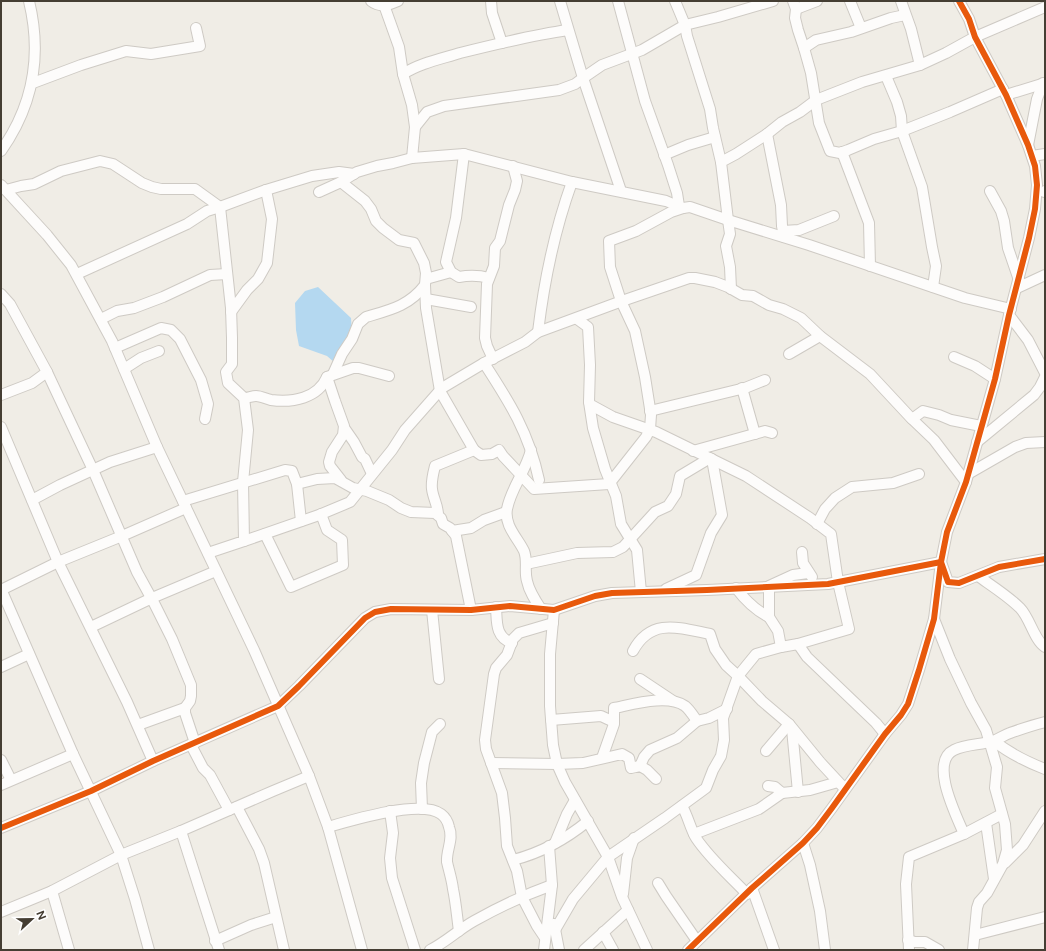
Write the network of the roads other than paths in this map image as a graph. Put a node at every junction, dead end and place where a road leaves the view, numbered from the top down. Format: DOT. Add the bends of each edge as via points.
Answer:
graph roads {
  1 [pos="29,1"];
  2 [pos="371,1"];
  3 [pos="398,1"];
  4 [pos="491,1"];
  5 [pos="560,1"];
  6 [pos="618,1"];
  7 [pos="675,1"];
  8 [pos="773,1"];
  9 [pos="817,1"];
  10 [pos="850,1"];
  11 [pos="901,1"];
  12 [pos="959,1"];
  13 [pos="968,1"];
  14 [pos="384,5"];
  15 [pos="794,5"];
  16 [pos="1045,7"];
  17 [pos="905,15"];
  18 [pos="969,19"];
  19 [pos="685,25"];
  20 [pos="196,28"];
  21 [pos="861,28"];
  22 [pos="568,30"];
  23 [pos="975,37"];
  24 [pos="502,43"];
  25 [pos="804,48"];
  26 [pos="633,53"];
  27 [pos="920,65"];
  28 [pos="403,74"];
  29 [pos="886,76"];
  30 [pos="583,78"];
  31 [pos="32,83"];
  32 [pos="1044,83"];
  33 [pos="1004,92"];
  34 [pos="816,100"];
  35 [pos="412,105"];
  36 [pos="427,112"];
  37 [pos="415,128"];
  38 [pos="902,130"];
  39 [pos="767,134"];
  40 [pos="715,136"];
  41 [pos="1028,145"];
  42 [pos="1,151"];
  43 [pos="842,152"];
  44 [pos="464,154"];
  45 [pos="664,154"];
  46 [pos="1045,154"];
  47 [pos="1032,156"];
  48 [pos="412,158"];
  49 [pos="721,162"];
  50 [pos="513,166"];
  51 [pos="354,174"];
  52 [pos="341,182"];
  53 [pos="572,182"];
  54 [pos="3,187"];
  55 [pos="266,190"];
  56 [pos="1043,190"];
  57 [pos="621,191"];
  58 [pos="990,191"];
  59 [pos="319,192"];
  60 [pos="654,198"];
  61 [pos="220,207"];
  62 [pos="681,207"];
  63 [pos="834,216"];
  64 [pos="657,220"];
  65 [pos="728,220"];
  66 [pos="784,234"];
  67 [pos="870,266"];
  68 [pos="451,272"];
  69 [pos="77,274"];
  70 [pos="227,274"];
  71 [pos="1045,275"];
  72 [pos="489,278"];
  73 [pos="425,282"];
  74 [pos="1018,284"];
  75 [pos="933,287"];
  76 [pos="731,289"];
  77 [pos="1,294"];
  78 [pos="426,299"];
  79 [pos="621,301"];
  80 [pos="471,307"];
  81 [pos="231,312"];
  82 [pos="1010,312"];
  83 [pos="577,318"];
  84 [pos="101,319"];
  85 [pos="538,332"];
  86 [pos="820,336"];
  87 [pos="115,348"];
  88 [pos="159,351"];
  89 [pos="789,354"];
  90 [pos="954,357"];
  91 [pos="488,361"];
  92 [pos="124,369"];
  93 [pos="47,372"];
  94 [pos="1044,372"];
  95 [pos="330,376"];
  96 [pos="389,376"];
  97 [pos="995,379"];
  98 [pos="765,380"];
  99 [pos="742,388"];
  100 [pos="440,390"];
  101 [pos="1,395"];
  102 [pos="244,398"];
  103 [pos="588,402"];
  104 [pos="650,411"];
  105 [pos="912,419"];
  106 [pos="205,420"];
  107 [pos="981,426"];
  108 [pos="1,427"];
  109 [pos="650,429"];
  110 [pos="345,430"];
  111 [pos="772,433"];
  112 [pos="755,434"];
  113 [pos="977,442"];
  114 [pos="1045,442"];
  115 [pos="157,447"];
  116 [pos="474,450"];
  117 [pos="531,450"];
  118 [pos="693,451"];
  119 [pos="711,459"];
  120 [pos="93,470"];
  121 [pos="372,474"];
  122 [pos="920,474"];
  123 [pos="522,475"];
  124 [pos="967,478"];
  125 [pos="341,480"];
  126 [pos="539,480"];
  127 [pos="243,482"];
  128 [pos="611,482"];
  129 [pos="297,484"];
  130 [pos="360,489"];
  131 [pos="32,500"];
  132 [pos="184,505"];
  133 [pos="506,512"];
  134 [pos="321,514"];
  135 [pos="438,515"];
  136 [pos="301,521"];
  137 [pos="817,524"];
  138 [pos="452,531"];
  139 [pos="265,534"];
  140 [pos="122,536"];
  141 [pos="630,539"];
  142 [pos="244,541"];
  143 [pos="802,552"];
  144 [pos="208,554"];
  145 [pos="1045,559"];
  146 [pos="58,562"];
  147 [pos="941,562"];
  148 [pos="526,564"];
  149 [pos="216,571"];
  150 [pos="808,573"];
  151 [pos="978,576"];
  152 [pos="838,582"];
  153 [pos="819,584"];
  154 [pos="769,586"];
  155 [pos="736,588"];
  156 [pos="1,589"];
  157 [pos="663,591"];
  158 [pos="641,592"];
  159 [pos="152,598"];
  160 [pos="496,607"];
  161 [pos="541,608"];
  162 [pos="432,610"];
  163 [pos="471,610"];
  164 [pos="554,610"];
  165 [pos="769,617"];
  166 [pos="934,620"];
  167 [pos="553,623"];
  168 [pos="91,627"];
  169 [pos="512,643"];
  170 [pos="798,644"];
  171 [pos="781,647"];
  172 [pos="1045,647"];
  173 [pos="633,651"];
  174 [pos="29,654"];
  175 [pos="1,667"];
  176 [pos="738,676"];
  177 [pos="439,679"];
  178 [pos="640,679"];
  179 [pos="674,701"];
  180 [pos="278,706"];
  181 [pos="184,708"];
  182 [pos="727,709"];
  183 [pos="551,720"];
  184 [pos="697,721"];
  185 [pos="614,722"];
  186 [pos="1045,722"];
  187 [pos="138,724"];
  188 [pos="440,724"];
  189 [pos="790,726"];
  190 [pos="884,734"];
  191 [pos="992,741"];
  192 [pos="193,744"];
  193 [pos="766,751"];
  194 [pos="73,754"];
  195 [pos="602,758"];
  196 [pos="1,760"];
  197 [pos="153,761"];
  198 [pos="491,763"];
  199 [pos="556,764"];
  200 [pos="640,766"];
  201 [pos="1045,769"];
  202 [pos="309,776"];
  203 [pos="656,778"];
  204 [pos="11,780"];
  205 [pos="1,785"];
  206 [pos="841,785"];
  207 [pos="768,786"];
  208 [pos="91,791"];
  209 [pos="798,792"];
  210 [pos="782,793"];
  211 [pos="575,800"];
  212 [pos="682,806"];
  213 [pos="233,808"];
  214 [pos="422,809"];
  215 [pos="390,811"];
  216 [pos="1045,811"];
  217 [pos="1002,814"];
  218 [pos="588,821"];
  219 [pos="986,823"];
  220 [pos="328,827"];
  221 [pos="1,828"];
  222 [pos="181,831"];
  223 [pos="694,834"];
  224 [pos="964,834"];
  225 [pos="634,838"];
  226 [pos="803,843"];
  227 [pos="552,845"];
  228 [pos="121,855"];
  229 [pos="608,857"];
  230 [pos="513,860"];
  231 [pos="1003,864"];
  232 [pos="994,879"];
  233 [pos="658,883"];
  234 [pos="552,885"];
  235 [pos="52,891"];
  236 [pos="750,891"];
  237 [pos="522,897"];
  238 [pos="622,897"];
  239 [pos="549,905"];
  240 [pos="628,910"];
  241 [pos="1,912"];
  242 [pos="276,917"];
  243 [pos="1045,918"];
  244 [pos="555,930"];
  245 [pos="459,931"];
  246 [pos="603,932"];
  247 [pos="975,935"];
  248 [pos="545,938"];
  249 [pos="697,941"];
  250 [pos="217,945"];
  251 [pos="909,945"];
  252 [pos="69,950"];
  253 [pos="149,950"];
  254 [pos="284,950"];
  255 [pos="362,950"];
  256 [pos="415,950"];
  257 [pos="430,950"];
  258 [pos="544,950"];
  259 [pos="559,950"];
  260 [pos="584,950"];
  261 [pos="613,950"];
  262 [pos="647,950"];
  263 [pos="688,950"];
  264 [pos="774,950"];
  265 [pos="825,950"];
  266 [pos="939,950"];
  267 [pos="973,950"];
  1 -- 31 [label="street" via="34,21 35,57"];
  2 -- 14 [label="street"];
  3 -- 14 [label="street"];
  4 -- 24 [label="street" via="492,13"];
  5 -- 22 [label="street"];
  6 -- 26 [label="street"];
  7 -- 19 [label="street"];
  8 -- 19 [label="street"];
  9 -- 15 [label="street"];
  10 -- 21 [label="street"];
  11 -- 17 [label="street"];
  12 -- 18 [label="street"];
  13 -- 18 [label="street"];
  14 -- 28 [label="street" via="399,47"];
  15 -- 25 [label="street"];
  16 -- 23 [label="street"];
  17 -- 21 [label="street"];
  17 -- 27 [label="street"];
  18 -- 23 [label="street"];
  19 -- 26 [label="street"];
  19 -- 40 [label="street" via="710,109"];
  20 -- 31 [label="street" via="200,46 151,54 126,51"];
  21 -- 25 [label="street" via="816,40"];
  22 -- 24 [label="street"];
  22 -- 30 [label="street"];
  23 -- 27 [label="street"];
  23 -- 33 [label="street"];
  24 -- 28 [label="street" via="443,58"];
  25 -- 34 [label="street"];
  26 -- 30 [label="street" via="602,65"];
  26 -- 45 [label="street" via="645,101"];
  27 -- 29 [label="street"];
  28 -- 35 [label="street"];
  29 -- 34 [label="street" via="862,82"];
  29 -- 38 [label="street" via="901,116"];
  30 -- 36 [label="street" via="559,90 444,106"];
  30 -- 57 [label="street"];
  31 -- 42 [label="street" via="22,116"];
  32 -- 33 [label="street"];
  32 -- 41 [label="street" via="1037,99"];
  33 -- 38 [label="street"];
  33 -- 41 [label="street"];
  34 -- 39 [label="street"];
  34 -- 43 [label="street" via="819,123 830,151"];
  35 -- 36 [label="street"];
  35 -- 37 [label="street"];
  36 -- 37 [label="street"];
  37 -- 48 [label="street"];
  38 -- 43 [label="street"];
  38 -- 75 [label="street" via="922,187 936,266"];
  39 -- 49 [label="street"];
  39 -- 66 [label="street"];
  40 -- 45 [label="street"];
  40 -- 49 [label="street"];
  41 -- 47 [label="street"];
  43 -- 67 [label="street" via="869,223"];
  44 -- 48 [label="street"];
  44 -- 50 [label="street"];
  44 -- 68 [label="street" via="456,218 446,262"];
  45 -- 62 [label="street"];
  46 -- 47 [label="street"];
  47 -- 56 [label="street"];
  48 -- 51 [label="street"];
  49 -- 65 [label="street"];
  50 -- 53 [label="street"];
  50 -- 72 [label="street" via="517,181 500,241 495,248 494,266"];
  51 -- 52 [label="street"];
  51 -- 55 [label="street" via="339,172 312,176"];
  52 -- 59 [label="street"];
  52 -- 73 [label="street" via="364,201 383,228 398,240 414,243 424,263"];
  53 -- 57 [label="street"];
  53 -- 85 [label="street" via="561,215"];
  54 -- 61 [label="street" via="34,184 61,171 100,161 113,164 152,187 195,189"];
  54 -- 69 [label="street" via="48,235"];
  55 -- 61 [label="street"];
  55 -- 81 [label="street" via="272,219 267,264"];
  56 -- 74 [label="street" via="1035,209"];
  57 -- 60 [label="street"];
  58 -- 74 [label="street" via="1001,211"];
  60 -- 62 [label="street"];
  60 -- 64 [label="street" via="660,212"];
  61 -- 69 [label="street"];
  61 -- 70 [label="street"];
  62 -- 64 [label="street"];
  62 -- 65 [label="street" via="690,207"];
  63 -- 66 [label="street"];
  64 -- 79 [label="street" via="609,241 610,267"];
  65 -- 66 [label="street"];
  65 -- 76 [label="street" via="730,234 726,246"];
  66 -- 67 [label="street"];
  67 -- 75 [label="street"];
  68 -- 72 [label="street" via="459,277 470,275"];
  68 -- 73 [label="street"];
  69 -- 84 [label="street"];
  70 -- 81 [label="street"];
  70 -- 84 [label="street" via="210,276 163,298 117,311"];
  71 -- 74 [label="street"];
  72 -- 91 [label="street" via="485,338"];
  73 -- 78 [label="street"];
  73 -- 95 [label="street" via="420,292 399,307 362,319"];
  74 -- 82 [label="street"];
  75 -- 82 [label="street"];
  76 -- 79 [label="street" via="715,282 689,278"];
  76 -- 86 [label="street" via="796,315"];
  77 -- 93 [label="street" via="10,304"];
  78 -- 80 [label="street"];
  78 -- 100 [label="street"];
  79 -- 83 [label="street"];
  79 -- 104 [label="street" via="635,331 646,377"];
  81 -- 102 [label="street" via="232,364 226,372 228,383"];
  82 -- 94 [label="street"];
  82 -- 97 [label="street"];
  83 -- 85 [label="street"];
  83 -- 103 [label="street" via="588,327"];
  84 -- 87 [label="street"];
  85 -- 91 [label="street" via="525,342"];
  86 -- 89 [label="street"];
  86 -- 105 [label="street" via="870,374"];
  87 -- 92 [label="street"];
  87 -- 106 [label="street" via="161,328 171,330 180,339 200,380 208,404"];
  88 -- 92 [label="street" via="141,358"];
  90 -- 97 [label="street"];
  91 -- 100 [label="street"];
  91 -- 117 [label="street"];
  92 -- 115 [label="street"];
  93 -- 101 [label="street" via="32,383"];
  93 -- 120 [label="street"];
  94 -- 113 [label="street" via="1040,387 1034,395"];
  95 -- 96 [label="street" via="359,368"];
  95 -- 102 [label="street" via="310,396 302,399 281,401 257,396"];
  95 -- 110 [label="street"];
  97 -- 107 [label="street"];
  98 -- 99 [label="street"];
  99 -- 104 [label="street"];
  99 -- 112 [label="street"];
  100 -- 116 [label="street"];
  100 -- 121 [label="street" via="405,430"];
  102 -- 127 [label="street" via="248,430"];
  103 -- 109 [label="street" via="613,417"];
  103 -- 128 [label="street" via="593,428"];
  104 -- 109 [label="street"];
  105 -- 107 [label="street" via="923,411"];
  105 -- 124 [label="street"];
  107 -- 113 [label="street"];
  108 -- 131 [label="street"];
  109 -- 118 [label="street"];
  109 -- 128 [label="street" via="638,449"];
  110 -- 121 [label="street"];
  110 -- 125 [label="street" via="329,462"];
  111 -- 112 [label="street" via="765,431"];
  112 -- 118 [label="street"];
  113 -- 124 [label="street"];
  114 -- 124 [label="street" via="1026,443 1015,447"];
  115 -- 120 [label="street"];
  115 -- 132 [label="street"];
  116 -- 123 [label="street" via="481,455 499,450"];
  116 -- 135 [label="street" via="435,466 432,488"];
  117 -- 123 [label="street"];
  117 -- 126 [label="street"];
  118 -- 119 [label="street"];
  119 -- 137 [label="street" via="746,476"];
  119 -- 141 [label="street" via="680,476 676,494 668,506 655,512"];
  119 -- 157 [label="street" via="722,515 711,533 696,575"];
  120 -- 131 [label="street" via="60,484"];
  120 -- 140 [label="street"];
  121 -- 130 [label="street"];
  122 -- 137 [label="street" via="893,483 852,487 835,498"];
  123 -- 128 [label="street" via="531,488 537,489"];
  123 -- 133 [label="street"];
  124 -- 147 [label="street" via="948,532"];
  125 -- 129 [label="street" via="328,478"];
  125 -- 130 [label="street" via="353,488"];
  127 -- 129 [label="street" via="285,470 292,471"];
  127 -- 132 [label="street"];
  127 -- 142 [label="street"];
  128 -- 141 [label="street" via="621,524"];
  129 -- 136 [label="street"];
  130 -- 134 [label="street" via="350,502"];
  130 -- 135 [label="street" via="390,500 411,512"];
  131 -- 146 [label="street"];
  132 -- 140 [label="street"];
  132 -- 144 [label="street"];
  133 -- 138 [label="street" via="471,528"];
  133 -- 148 [label="street" via="513,534 524,553"];
  134 -- 136 [label="street"];
  134 -- 139 [label="street" via="327,530 342,540 343,565 291,587"];
  135 -- 138 [label="street" via="443,524"];
  136 -- 139 [label="street"];
  137 -- 152 [label="street" via="831,534"];
  138 -- 163 [label="street" via="456,536"];
  139 -- 142 [label="street"];
  140 -- 146 [label="street"];
  140 -- 159 [label="street" via="137,572"];
  141 -- 148 [label="street" via="623,547 613,552 577,553"];
  141 -- 158 [label="street" via="637,550"];
  142 -- 144 [label="street"];
  143 -- 150 [label="street" via="803,563"];
  144 -- 149 [label="street"];
  145 -- 151 [label="street" via="999,567"];
  146 -- 156 [label="street"];
  146 -- 168 [label="street"];
  147 -- 151 [label="street" via="948,582 959,583"];
  147 -- 152 [label="street"];
  147 -- 166 [label="street"];
  148 -- 161 [label="street" via="527,581 532,595"];
  149 -- 159 [label="street"];
  149 -- 180 [label="street"];
  150 -- 153 [label="street"];
  150 -- 154 [label="street" via="793,575"];
  151 -- 172 [label="street" via="1020,608"];
  152 -- 153 [label="street"];
  152 -- 170 [label="street" via="849,629"];
  153 -- 154 [label="street"];
  154 -- 155 [label="street"];
  154 -- 165 [label="street"];
  155 -- 157 [label="street"];
  155 -- 165 [label="street" via="760,613"];
  156 -- 174 [label="street"];
  157 -- 158 [label="street"];
  158 -- 164 [label="street" via="595,596"];
  159 -- 168 [label="street"];
  159 -- 181 [label="street" via="191,685 190,701"];
  160 -- 161 [label="street"];
  160 -- 163 [label="street"];
  160 -- 169 [label="street" via="501,637"];
  161 -- 164 [label="street"];
  162 -- 163 [label="street"];
  162 -- 177 [label="street"];
  162 -- 180 [label="street" via="391,609 375,612 365,618"];
  164 -- 167 [label="street"];
  165 -- 171 [label="street" via="778,631"];
  166 -- 190 [label="street" via="908,704"];
  166 -- 191 [label="street" via="971,703"];
  167 -- 169 [label="street" via="519,634"];
  167 -- 183 [label="street" via="550,654"];
  168 -- 187 [label="street"];
  169 -- 198 [label="street" via="494,674 485,740"];
  170 -- 171 [label="street"];
  170 -- 190 [label="street" via="807,657 876,723"];
  171 -- 176 [label="street" via="756,654"];
  173 -- 176 [label="street" via="643,638 664,627 674,626 710,634 719,657"];
  174 -- 175 [label="street"];
  174 -- 194 [label="street"];
  176 -- 182 [label="street"];
  176 -- 189 [label="street"];
  178 -- 179 [label="street"];
  179 -- 184 [label="street" via="686,707"];
  179 -- 185 [label="street" via="650,701 614,708"];
  180 -- 192 [label="street"];
  180 -- 202 [label="street"];
  181 -- 187 [label="street"];
  181 -- 192 [label="street"];
  182 -- 184 [label="street"];
  182 -- 212 [label="street" via="723,718 724,740 721,756 706,788"];
  183 -- 185 [label="street" via="601,716"];
  183 -- 199 [label="street"];
  184 -- 200 [label="street" via="677,738 650,750"];
  185 -- 195 [label="street"];
  186 -- 191 [label="street"];
  187 -- 197 [label="street"];
  188 -- 214 [label="street" via="432,732 422,773"];
  189 -- 193 [label="street"];
  189 -- 206 [label="street"];
  189 -- 209 [label="street"];
  190 -- 206 [label="street"];
  191 -- 201 [label="street" via="1025,761"];
  191 -- 217 [label="street" via="997,768 995,788"];
  191 -- 224 [label="street" via="953,750 945,757 943,765 946,788"];
  192 -- 197 [label="street"];
  192 -- 213 [label="street" via="203,768"];
  194 -- 204 [label="street"];
  194 -- 208 [label="street"];
  195 -- 199 [label="street" via="583,763"];
  195 -- 200 [label="street" via="622,754 629,758 631,768"];
  196 -- 204 [label="street"];
  197 -- 208 [label="street"];
  198 -- 199 [label="street"];
  198 -- 230 [label="street" via="500,787 507,846"];
  199 -- 211 [label="street"];
  200 -- 203 [label="street"];
  202 -- 213 [label="street"];
  202 -- 220 [label="street"];
  204 -- 205 [label="street"];
  206 -- 209 [label="street"];
  206 -- 226 [label="street" via="817,828"];
  207 -- 210 [label="street" via="775,787"];
  208 -- 221 [label="street"];
  208 -- 228 [label="street"];
  209 -- 210 [label="street"];
  210 -- 223 [label="street" via="759,809"];
  211 -- 218 [label="street"];
  211 -- 227 [label="street"];
  212 -- 223 [label="street"];
  212 -- 225 [label="street"];
  213 -- 222 [label="street"];
  213 -- 242 [label="street" via="256,843 264,863"];
  214 -- 215 [label="street"];
  214 -- 245 [label="street" via="441,814 450,828 447,862 454,890"];
  215 -- 220 [label="street"];
  215 -- 256 [label="street" via="393,833 390,858 392,878"];
  216 -- 231 [label="street" via="1023,845"];
  217 -- 219 [label="street"];
  217 -- 231 [label="street" via="1007,850"];
  218 -- 227 [label="street"];
  218 -- 229 [label="street"];
  219 -- 224 [label="street"];
  219 -- 232 [label="street"];
  220 -- 255 [label="street"];
  222 -- 228 [label="street"];
  222 -- 250 [label="street"];
  223 -- 236 [label="street" via="721,867"];
  224 -- 251 [label="street" via="909,857 906,884"];
  225 -- 229 [label="street"];
  225 -- 238 [label="street" via="627,858"];
  226 -- 236 [label="street"];
  226 -- 265 [label="street" via="820,911"];
  227 -- 230 [label="street"];
  227 -- 234 [label="street"];
  228 -- 235 [label="street"];
  228 -- 253 [label="street"];
  229 -- 238 [label="street"];
  229 -- 244 [label="street" via="573,899"];
  230 -- 237 [label="street"];
  231 -- 232 [label="street"];
  232 -- 247 [label="street" via="979,902"];
  233 -- 249 [label="street"];
  234 -- 237 [label="street"];
  234 -- 239 [label="street"];
  235 -- 241 [label="street"];
  235 -- 252 [label="street"];
  236 -- 249 [label="street"];
  236 -- 264 [label="street"];
  237 -- 245 [label="street"];
  237 -- 248 [label="street"];
  238 -- 240 [label="street"];
  239 -- 244 [label="street"];
  239 -- 248 [label="street"];
  240 -- 246 [label="street"];
  240 -- 262 [label="street"];
  242 -- 250 [label="street" via="251,925"];
  242 -- 254 [label="street"];
  243 -- 247 [label="street"];
  244 -- 259 [label="street"];
  245 -- 257 [label="street"];
  246 -- 260 [label="street"];
  246 -- 261 [label="street"];
  247 -- 267 [label="street"];
  248 -- 258 [label="street"];
  249 -- 263 [label="street"];
  251 -- 266 [label="street" via="925,942"];
}
